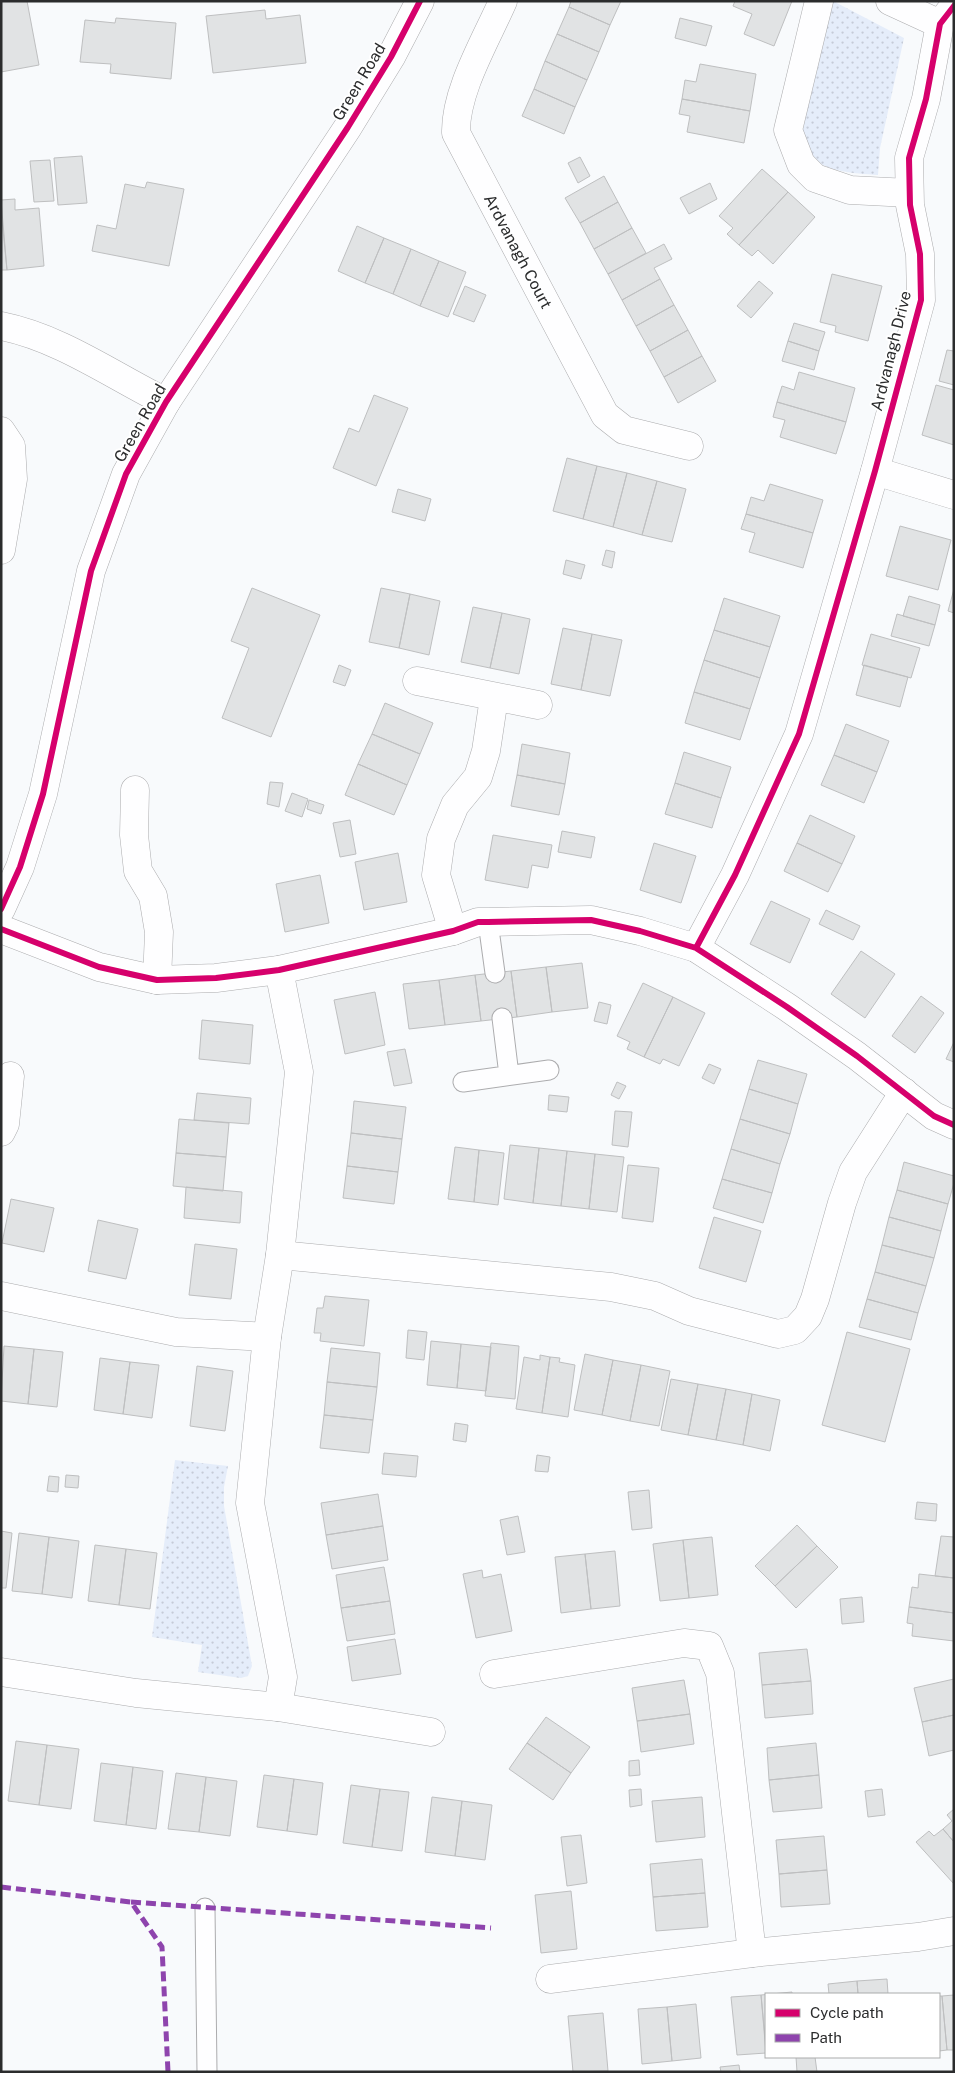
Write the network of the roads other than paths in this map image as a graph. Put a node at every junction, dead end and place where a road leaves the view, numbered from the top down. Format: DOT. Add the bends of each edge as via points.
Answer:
graph roads {
  1 [pos="420,1"];
  2 [pos="503,1"];
  3 [pos="819,1"];
  4 [pos="890,1"];
  5 [pos="947,15"];
  6 [pos="909,193"];
  7 [pos="1,326"];
  8 [pos="166,402"];
  9 [pos="1,431"];
  10 [pos="689,446"];
  11 [pos="875,471"];
  12 [pos="954,495"];
  13 [pos="1,550"];
  14 [pos="418,681"];
  15 [pos="494,698"];
  16 [pos="538,705"];
  17 [pos="135,790"];
  18 [pos="1,910"];
  19 [pos="488,922"];
  20 [pos="1,929"];
  21 [pos="453,930"];
  22 [pos="696,948"];
  23 [pos="279,970"];
  24 [pos="495,973"];
  25 [pos="157,980"];
  26 [pos="502,1018"];
  27 [pos="549,1070"];
  28 [pos="509,1075"];
  29 [pos="10,1076"];
  30 [pos="463,1082"];
  31 [pos="904,1092"];
  32 [pos="954,1125"];
  33 [pos="1,1132"];
  34 [pos="280,1255"];
  35 [pos="1,1296"];
  36 [pos="267,1337"];
  37 [pos="1,1672"];
  38 [pos="494,1674"];
  39 [pos="278,1707"];
  40 [pos="431,1732"];
  41 [pos="205,1908"];
  42 [pos="954,1931"];
  43 [pos="752,1953"];
  44 [pos="550,1979"];
  45 [pos="207,2072"];
  1 -- 8 [label="street, Green Road" via="391,57 348,127"];
  2 -- 10 [label="street, Ardvanagh Court" via="462,93 456,133 605,415 624,430"];
  3 -- 6 [label="street" via="788,130 801,164 815,178 850,190"];
  4 -- 5 [label="street"];
  5 -- 6 [label="street, Ardvanagh Drive" via="909,158"];
  6 -- 11 [label="street, Ardvanagh Drive" via="920,254 921,300"];
  7 -- 8 [label="street" via="51,341"];
  8 -- 18 [label="street, Green Road" via="126,474 91,570 43,794 20,867"];
  9 -- 13 [label="street" via="11,446 13,479"];
  11 -- 12 [label="street"];
  11 -- 22 [label="street, Ardvanagh Drive" via="799,734 734,875"];
  14 -- 15 [label="street"];
  15 -- 16 [label="street"];
  15 -- 21 [label="street" via="486,751 478,777 455,805 441,839 436,875"];
  17 -- 25 [label="street" via="134,835 138,871 153,896 159,932"];
  19 -- 21 [label="street"];
  19 -- 22 [label="street" via="591,920"];
  19 -- 24 [label="lane"];
  20 -- 25 [label="street" via="99,967"];
  21 -- 23 [label="street"];
  22 -- 31 [label="street" via="787,1007"];
  23 -- 25 [label="street" via="216,978"];
  23 -- 34 [label="street" via="299,1072"];
  26 -- 28 [label="lane"];
  27 -- 28 [label="lane"];
  28 -- 30 [label="lane"];
  29 -- 33 [label="street" via="5,1124"];
  31 -- 32 [label="street" via="934,1116"];
  31 -- 34 [label="street" via="853,1172 815,1299 808,1316 795,1330 778,1334 689,1310 655,1296 611,1287"];
  34 -- 36 [label="street"];
  35 -- 36 [label="street" via="176,1332"];
  36 -- 39 [label="street" via="250,1503 283,1677"];
  37 -- 39 [label="street" via="136,1693"];
  38 -- 43 [label="street" via="684,1643 709,1646 720,1673"];
  39 -- 40 [label="street"];
  41 -- 45 [label="lane"];
  42 -- 43 [label="street"];
  43 -- 44 [label="street"];
}
